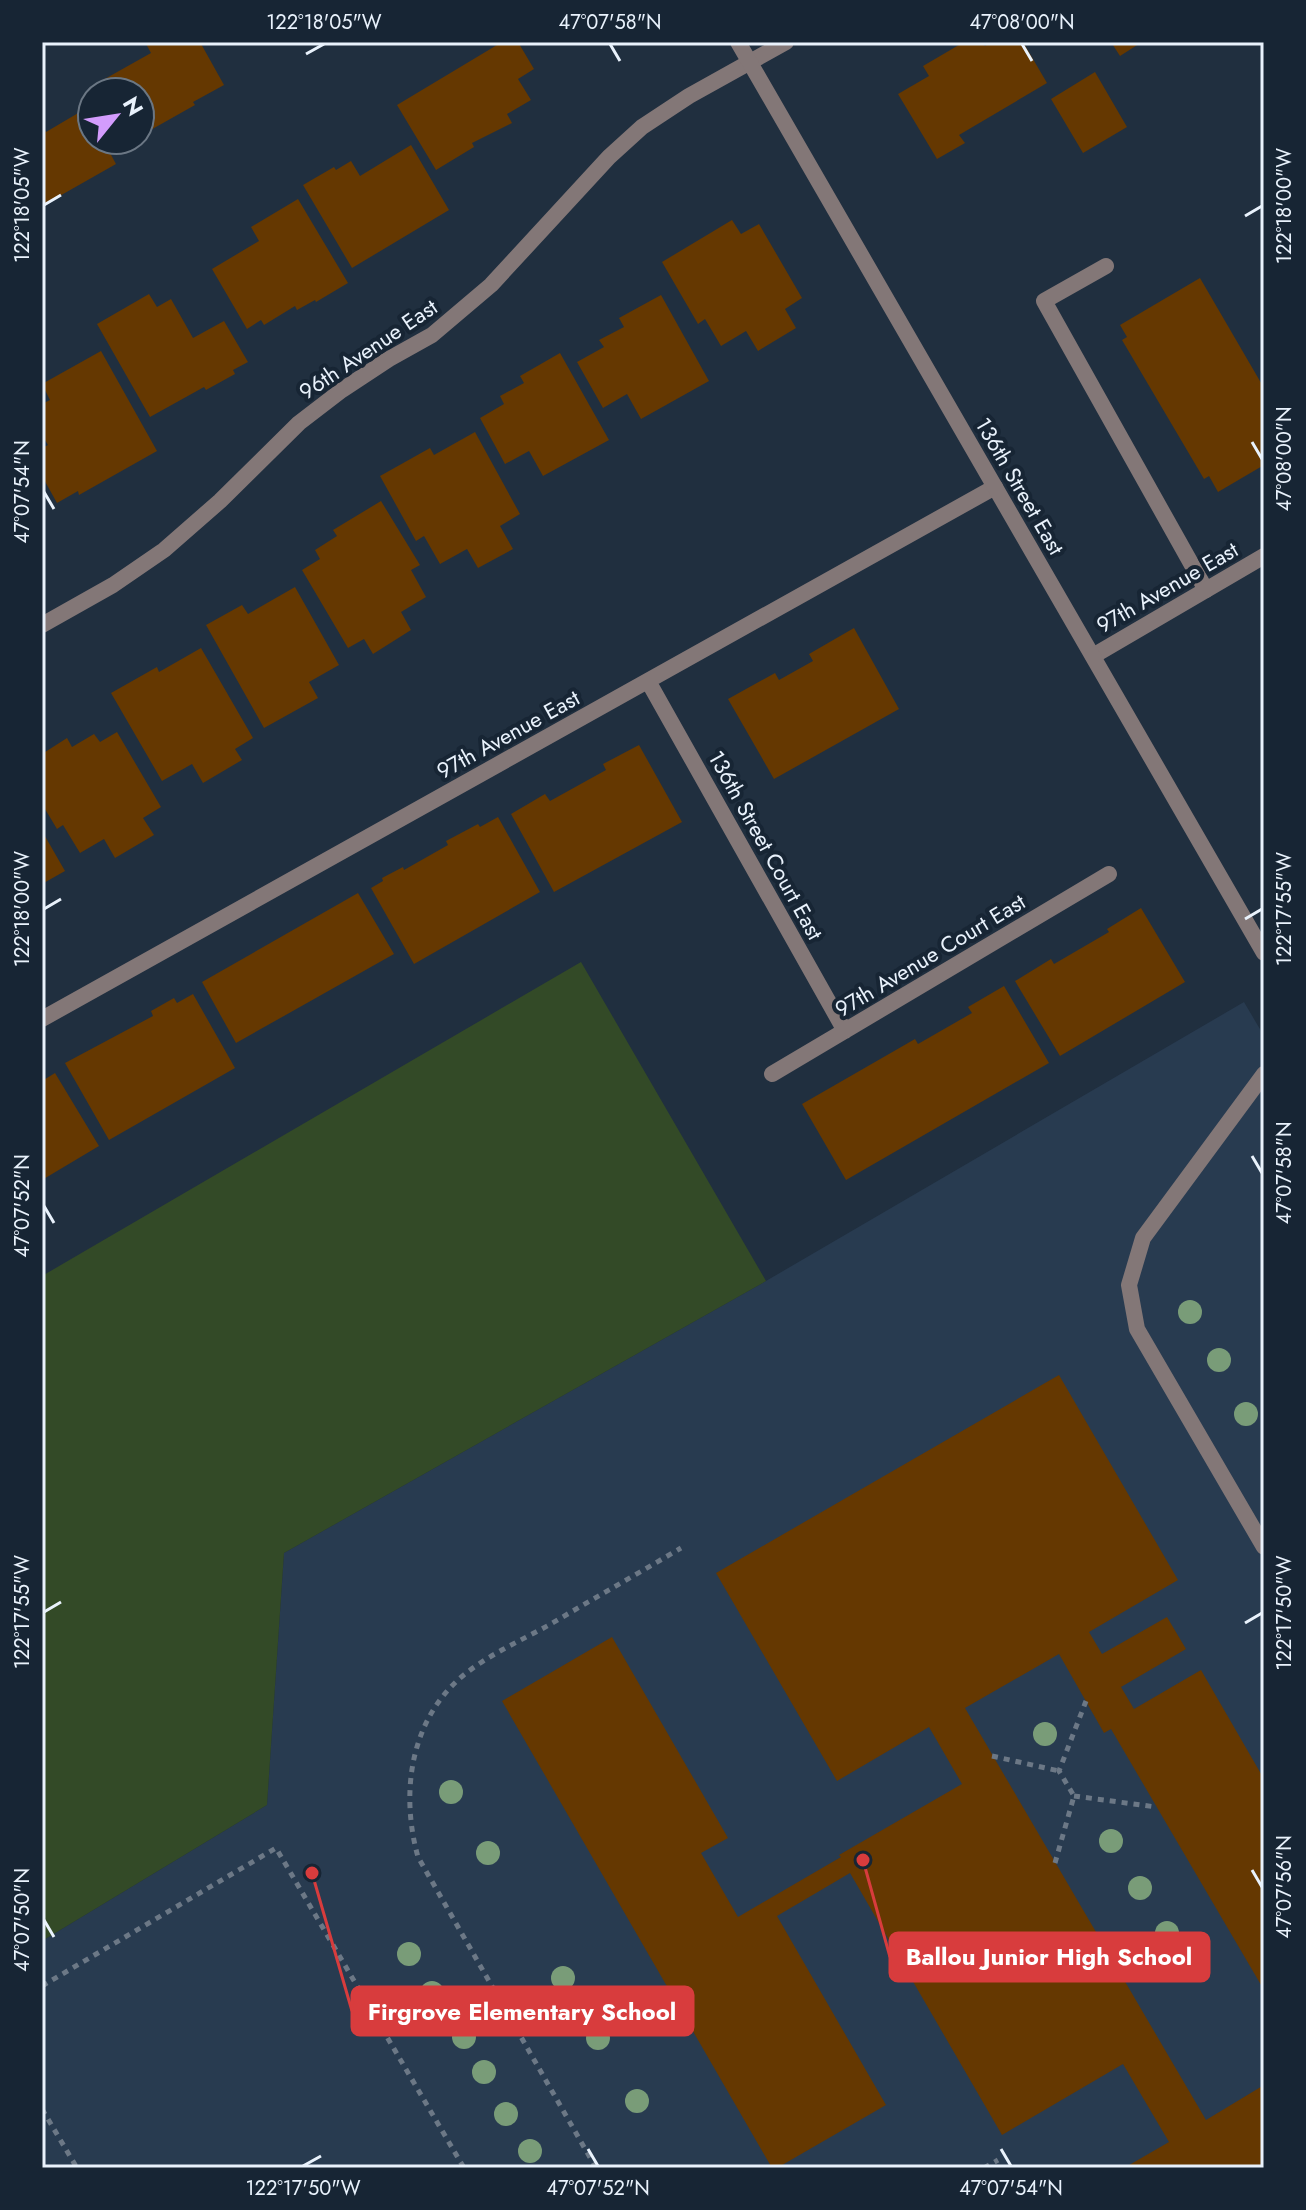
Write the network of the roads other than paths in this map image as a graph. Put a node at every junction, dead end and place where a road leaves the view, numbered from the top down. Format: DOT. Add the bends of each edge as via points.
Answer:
graph roads {
  1 [pos="738,42"];
  2 [pos="786,42"];
  3 [pos="750,63"];
  4 [pos="1106,266"];
  5 [pos="995,487"];
  6 [pos="1264,556"];
  7 [pos="1206,590"];
  8 [pos="42,625"];
  9 [pos="1093,656"];
  10 [pos="648,681"];
  11 [pos="1109,874"];
  12 [pos="1264,953"];
  13 [pos="42,1019"];
  14 [pos="845,1031"];
  15 [pos="772,1074"];
  16 [pos="1264,1074"];
  17 [pos="1264,1547"];
  1 -- 3 [label="street, 136th Street East"];
  2 -- 3 [label="street, 96th Avenue East"];
  3 -- 5 [label="street, 136th Street East"];
  3 -- 8 [label="street, 96th Avenue East" via="642,127 491,285 432,335 377,366 299,423 164,550"];
  4 -- 7 [label="street" via="1044,301"];
  5 -- 9 [label="street, 136th Street East"];
  5 -- 10 [label="street, 97th Avenue East"];
  6 -- 7 [label="street, 97th Avenue East"];
  7 -- 9 [label="street, 97th Avenue East"];
  9 -- 12 [label="street, 136th Street East"];
  10 -- 13 [label="street, 97th Avenue East"];
  10 -- 14 [label="street, 136th Street Court East"];
  11 -- 14 [label="street, 97th Avenue Court East"];
  14 -- 15 [label="street, 97th Avenue Court East"];
  16 -- 17 [label="street" via="1143,1238 1129,1285 1137,1329"];
}
